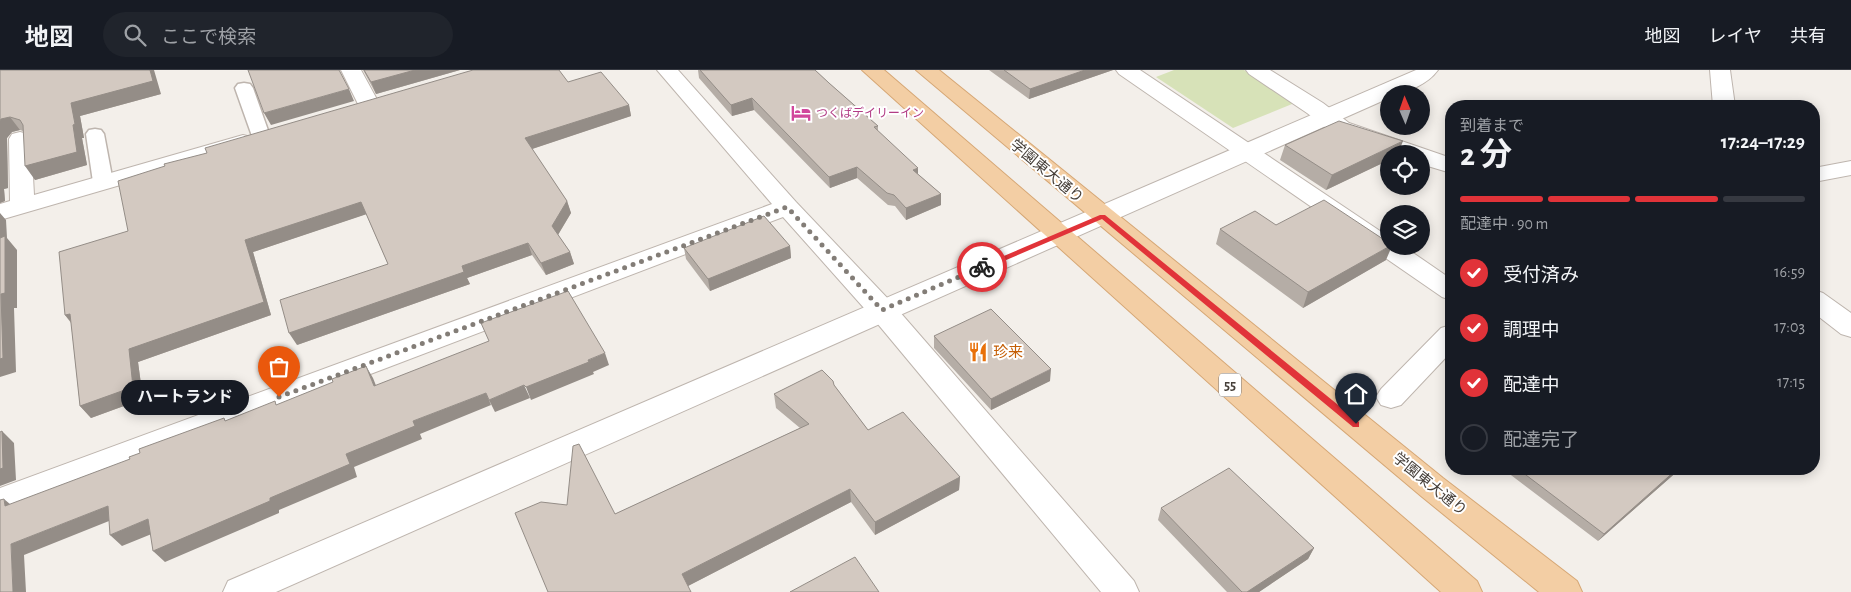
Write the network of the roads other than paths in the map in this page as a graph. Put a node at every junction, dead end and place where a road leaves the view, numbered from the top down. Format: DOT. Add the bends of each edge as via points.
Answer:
graph roads {
  1 [pos="351,70"];
  2 [pos="667,70"];
  3 [pos="872,70"];
  4 [pos="926,70"];
  5 [pos="1126,70"];
  6 [pos="1256,70"];
  7 [pos="1428,70"];
  8 [pos="1720,70"];
  9 [pos="244,88"];
  10 [pos="1724,100"];
  11 [pos="369,105"];
  12 [pos="1327,117"];
  13 [pos="271,133"];
  14 [pos="95,134"];
  15 [pos="20,139"];
  16 [pos="1390,145"];
  17 [pos="1247,153"];
  18 [pos="1430,159"];
  19 [pos="1445,164"];
  20 [pos="1851,168"];
  21 [pos="1820,174"];
  22 [pos="103,182"];
  23 [pos="787,207"];
  24 [pos="11,209"];
  25 [pos="1102,216"];
  26 [pos="1059,234"];
  27 [pos="1445,286"];
  28 [pos="1820,304"];
  29 [pos="882,310"];
  30 [pos="1851,327"];
  31 [pos="1445,340"];
  32 [pos="1391,397"];
  33 [pos="0,502"];
  34 [pos="240,592"];
  35 [pos="1122,592"];
  36 [pos="1465,592"];
  37 [pos="1565,592"];
  1 -- 11 [label="street"];
  2 -- 23 [label="street"];
  3 -- 26 [label="main road, 55"];
  4 -- 25 [label="main road, 学園東大通り"];
  5 -- 17 [label="street"];
  6 -- 12 [label="street"];
  7 -- 12 [label="street" via="1422,76"];
  8 -- 10 [label="street"];
  9 -- 13 [label="lane"];
  12 -- 16 [label="street" via="1341,128"];
  12 -- 17 [label="street"];
  13 -- 22 [label="street"];
  14 -- 22 [label="lane"];
  15 -- 24 [label="street"];
  17 -- 25 [label="street"];
  17 -- 27 [label="street"];
  18 -- 19 [label="street"];
  20 -- 21 [label="street"];
  22 -- 24 [label="street"];
  23 -- 29 [label="street"];
  23 -- 33 [label="street"];
  25 -- 26 [label="street"];
  25 -- 37 [label="main road, 学園東大通り"];
  26 -- 29 [label="street"];
  26 -- 36 [label="main road, 55"];
  28 -- 30 [label="street"];
  29 -- 34 [label="street"];
  29 -- 35 [label="street"];
  31 -- 32 [label="street"];
}
